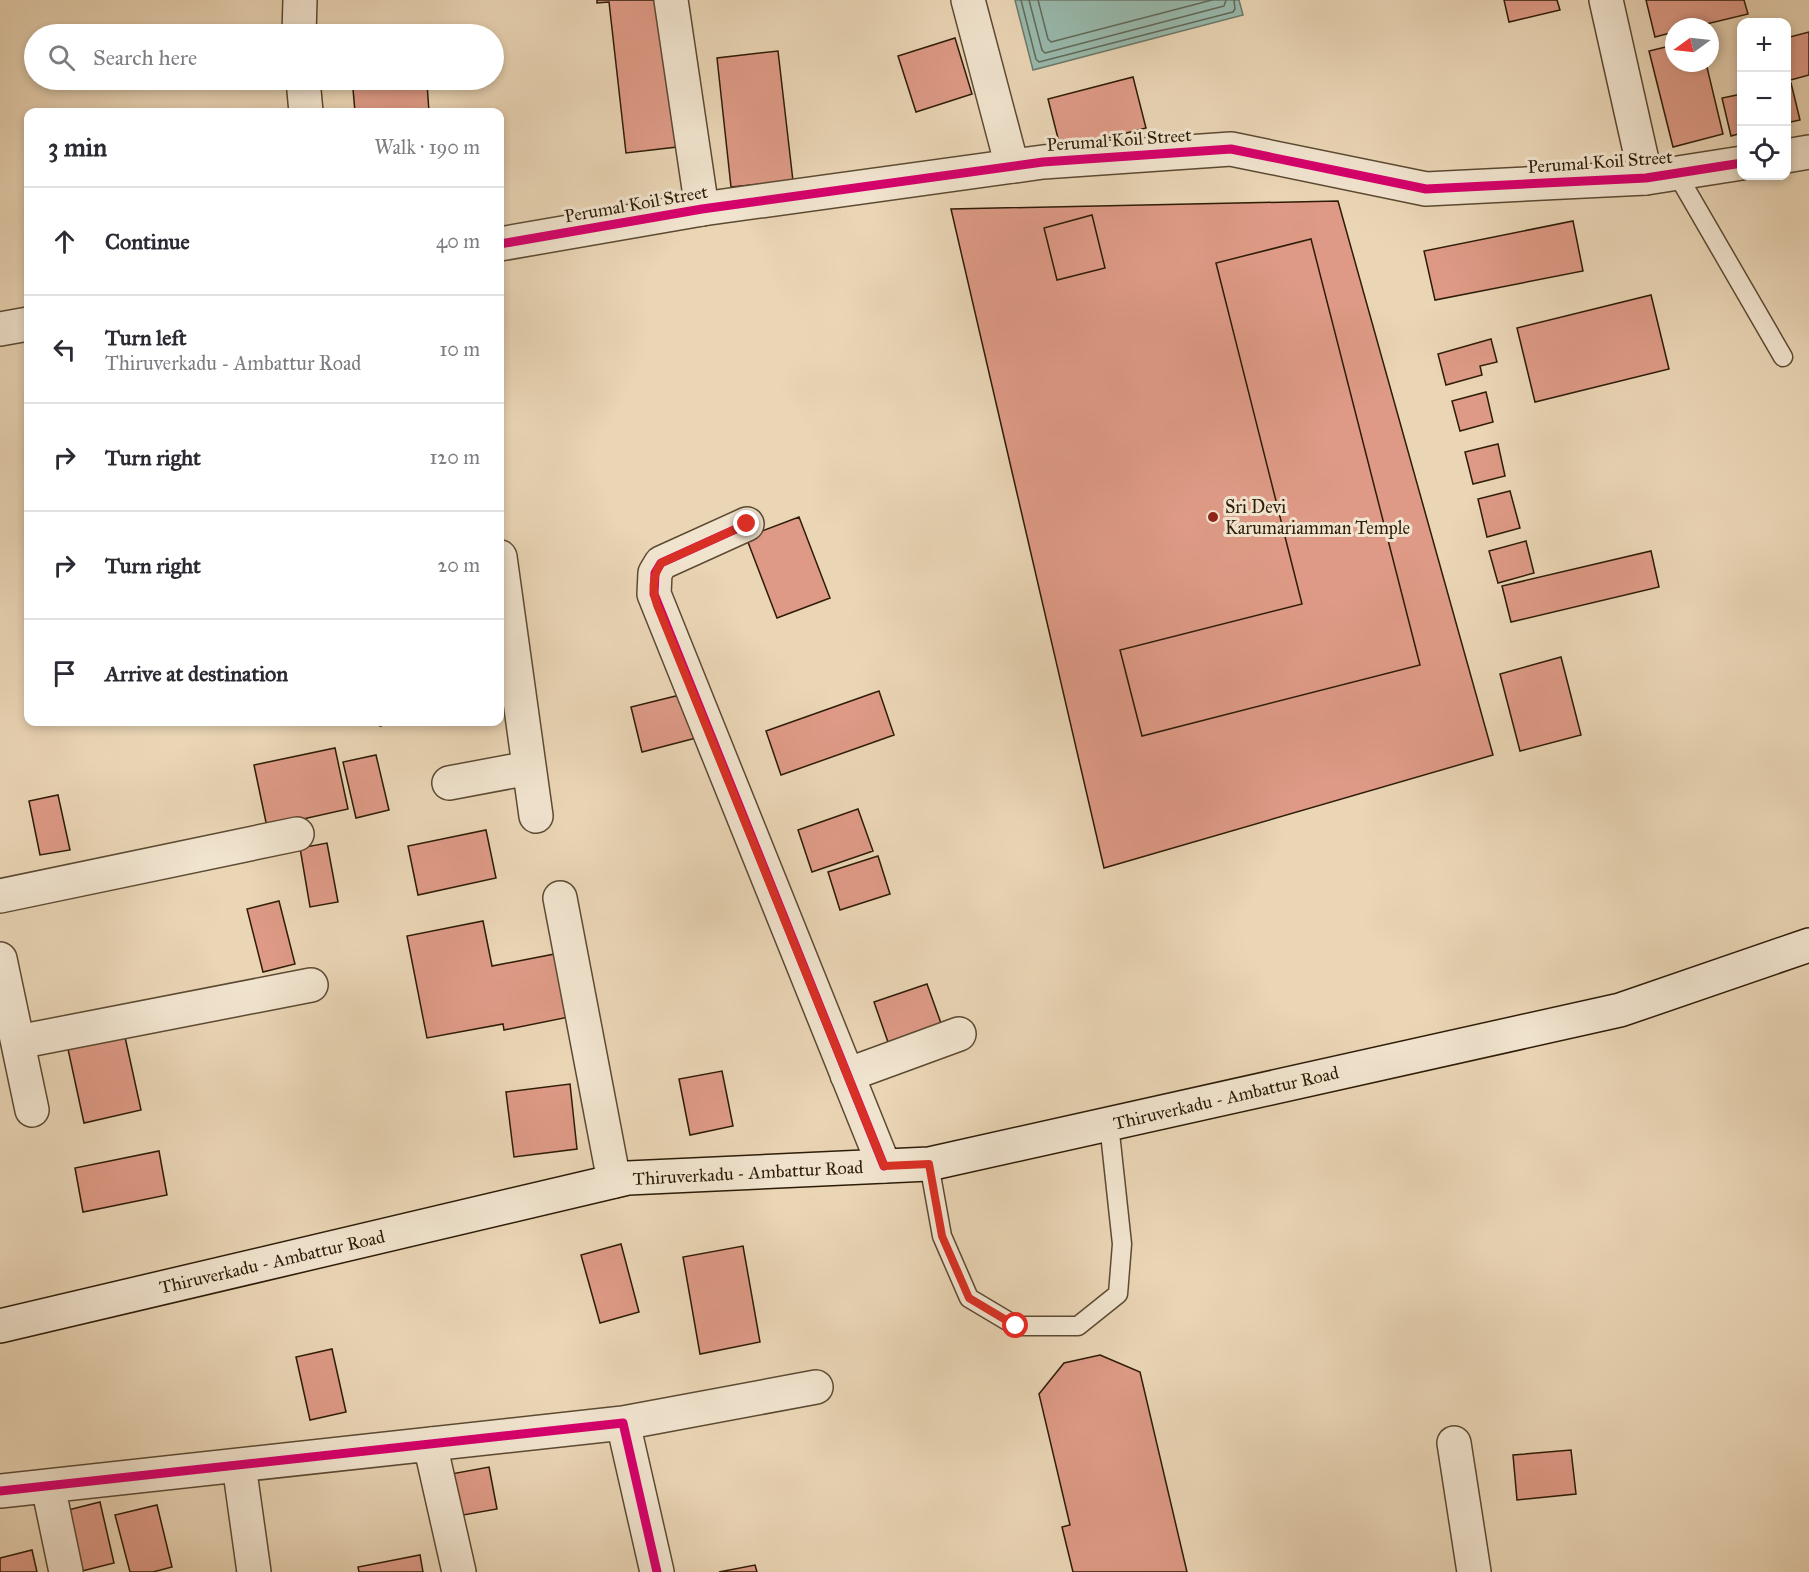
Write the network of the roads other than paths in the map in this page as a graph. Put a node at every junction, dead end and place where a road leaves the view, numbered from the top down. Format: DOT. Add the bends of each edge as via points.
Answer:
graph roads {
  1 [pos="300,0"];
  2 [pos="671,0"];
  3 [pos="968,0"];
  4 [pos="1606,0"];
  5 [pos="299,24"];
  6 [pos="304,90"];
  7 [pos="306,108"];
  8 [pos="1809,152"];
  9 [pos="1791,155"];
  10 [pos="1737,164"];
  11 [pos="1012,166"];
  12 [pos="1661,176"];
  13 [pos="702,209"];
  14 [pos="504,243"];
  15 [pos="24,325"];
  16 [pos="0,329"];
  17 [pos="1783,357"];
  18 [pos="747,524"];
  19 [pos="504,585"];
  20 [pos="530,768"];
  21 [pos="449,783"];
  22 [pos="536,816"];
  23 [pos="297,834"];
  24 [pos="0,896"];
  25 [pos="560,898"];
  26 [pos="1809,945"];
  27 [pos="0,958"];
  28 [pos="311,985"];
  29 [pos="959,1034"];
  30 [pos="18,1042"];
  31 [pos="847,1075"];
  32 [pos="32,1110"];
  33 [pos="1109,1124"];
  34 [pos="929,1164"];
  35 [pos="884,1166"];
  36 [pos="614,1181"];
  37 [pos="0,1326"];
  38 [pos="816,1387"];
  39 [pos="623,1423"];
  40 [pos="1454,1443"];
  41 [pos="430,1444"];
  42 [pos="239,1465"];
  43 [pos="48,1486"];
  44 [pos="0,1491"];
  45 [pos="66,1572"];
  46 [pos="254,1572"];
  47 [pos="459,1572"];
  48 [pos="657,1572"];
  49 [pos="1474,1572"];
  1 -- 5 [label="street"];
  2 -- 13 [label="street"];
  3 -- 11 [label="street"];
  4 -- 12 [label="street"];
  6 -- 7 [label="street"];
  8 -- 9 [label="street"];
  10 -- 12 [label="street, Perumal Koil Street"];
  11 -- 12 [label="street, Perumal Koil Street" via="1231,149 1426,189"];
  11 -- 13 [label="street, Perumal Koil Street"];
  12 -- 17 [label="lane"];
  13 -- 14 [label="street, Perumal Koil Street"];
  15 -- 16 [label="street"];
  18 -- 31 [label="street" via="661,563 655,573 654,594"];
  19 -- 20 [label="street"];
  20 -- 21 [label="street"];
  20 -- 22 [label="street"];
  23 -- 24 [label="street"];
  25 -- 36 [label="street"];
  26 -- 33 [label="street, Thiruverkadu - Ambattur Road" via="1620,1010"];
  27 -- 30 [label="street"];
  28 -- 30 [label="street"];
  29 -- 31 [label="street"];
  30 -- 32 [label="street"];
  31 -- 35 [label="street"];
  33 -- 34 [label="street, Thiruverkadu - Ambattur Road"];
  33 -- 34 [label="lane" via="1122,1244 1118,1294 1078,1326 1016,1326 969,1298 942,1236"];
  34 -- 35 [label="street, Thiruverkadu - Ambattur Road"];
  35 -- 36 [label="street, Thiruverkadu - Ambattur Road"];
  36 -- 37 [label="street, Thiruverkadu - Ambattur Road"];
  38 -- 39 [label="street"];
  39 -- 41 [label="street"];
  39 -- 48 [label="street"];
  40 -- 49 [label="street"];
  41 -- 42 [label="street"];
  41 -- 47 [label="street"];
  42 -- 43 [label="street"];
  42 -- 46 [label="street"];
  43 -- 44 [label="street"];
  43 -- 45 [label="street"];
}
